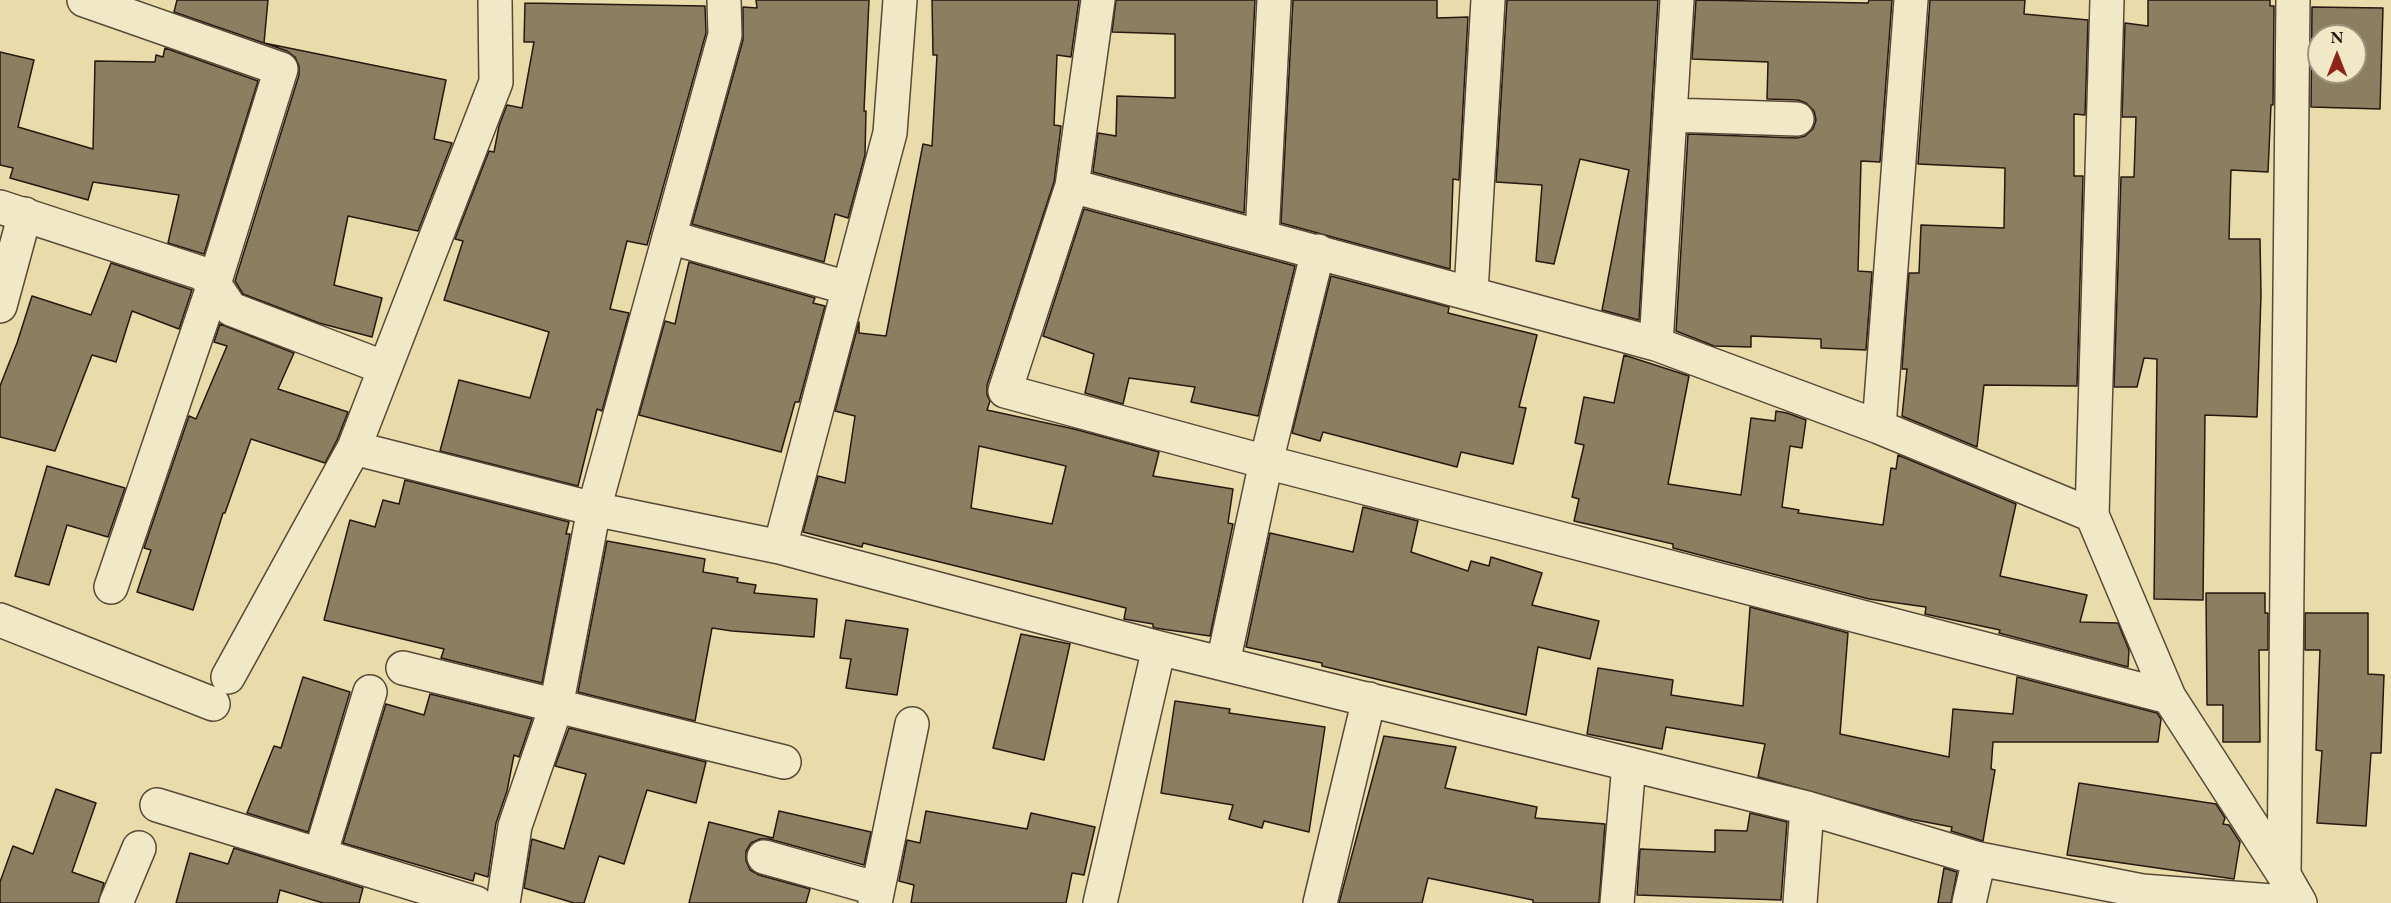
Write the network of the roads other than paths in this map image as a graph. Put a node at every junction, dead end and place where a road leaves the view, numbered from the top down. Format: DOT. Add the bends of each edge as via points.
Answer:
graph roads {
  1 [pos="84,0"];
  2 [pos="495,0"];
  3 [pos="724,0"];
  4 [pos="900,0"];
  5 [pos="1098,0"];
  6 [pos="1274,0"];
  7 [pos="1488,0"];
  8 [pos="1677,0"];
  9 [pos="1911,0"];
  10 [pos="2107,0"];
  11 [pos="2293,0"];
  12 [pos="1670,116"];
  13 [pos="1797,119"];
  14 [pos="1072,186"];
  15 [pos="13,210"];
  16 [pos="1262,236"];
  17 [pos="669,237"];
  18 [pos="1318,251"];
  19 [pos="214,284"];
  20 [pos="848,288"];
  21 [pos="1471,292"];
  22 [pos="0,306"];
  23 [pos="1656,344"];
  24 [pos="385,368"];
  25 [pos="1879,427"];
  26 [pos="354,448"];
  27 [pos="1266,462"];
  28 [pos="594,509"];
  29 [pos="2092,515"];
  30 [pos="780,547"];
  31 [pos="111,587"];
  32 [pos="0,620"];
  33 [pos="1159,648"];
  34 [pos="1223,663"];
  35 [pos="403,668"];
  36 [pos="370,692"];
  37 [pos="2169,697"];
  38 [pos="1369,699"];
  39 [pos="556,707"];
  40 [pos="912,724"];
  41 [pos="784,762"];
  42 [pos="1629,764"];
  43 [pos="157,805"];
  44 [pos="1808,808"];
  45 [pos="139,848"];
  46 [pos="320,855"];
  47 [pos="764,857"];
  48 [pos="1979,859"];
  49 [pos="877,896"];
  50 [pos="2280,897"];
  51 [pos="116,903"];
  52 [pos="476,903"];
  53 [pos="503,903"];
  54 [pos="1100,903"];
  55 [pos="1320,903"];
  56 [pos="1617,903"];
  57 [pos="1800,903"];
  58 [pos="1969,903"];
  1 -- 19 [label="street" via="281,69"];
  2 -- 24 [label="street" via="496,82"];
  3 -- 17 [label="street" via="725,35"];
  4 -- 20 [label="street" via="890,133"];
  5 -- 14 [label="street"];
  6 -- 16 [label="street"];
  7 -- 21 [label="street"];
  8 -- 12 [label="street"];
  9 -- 25 [label="street"];
  10 -- 29 [label="street"];
  11 -- 50 [label="street"];
  12 -- 13 [label="street"];
  12 -- 23 [label="street"];
  14 -- 16 [label="street"];
  14 -- 27 [label="street" via="1005,391"];
  15 -- 19 [label="street" via="201,273"];
  15 -- 22 [label="street"];
  16 -- 18 [label="street"];
  17 -- 20 [label="street"];
  17 -- 28 [label="street"];
  18 -- 21 [label="street"];
  18 -- 27 [label="street"];
  19 -- 24 [label="street" via="231,309"];
  19 -- 31 [label="street"];
  20 -- 30 [label="street"];
  21 -- 23 [label="street"];
  23 -- 25 [label="street"];
  24 -- 26 [label="street"];
  25 -- 29 [label="street"];
  26 -- 28 [label="street"];
  26 -- 32 [label="street" via="220,690"];
  27 -- 34 [label="street"];
  27 -- 37 [label="street"];
  28 -- 30 [label="street"];
  28 -- 39 [label="street"];
  29 -- 37 [label="street"];
  30 -- 33 [label="street"];
  33 -- 34 [label="street"];
  33 -- 54 [label="street"];
  34 -- 38 [label="street"];
  35 -- 39 [label="street"];
  36 -- 46 [label="street"];
  37 -- 50 [label="street"];
  38 -- 42 [label="street"];
  38 -- 55 [label="street"];
  39 -- 41 [label="street"];
  39 -- 53 [label="street" via="515,826"];
  40 -- 49 [label="street"];
  42 -- 44 [label="street"];
  42 -- 56 [label="street"];
  43 -- 46 [label="street"];
  44 -- 48 [label="street"];
  44 -- 57 [label="street"];
  45 -- 51 [label="street"];
  46 -- 52 [label="street"];
  47 -- 49 [label="street"];
  48 -- 50 [label="street" via="2142,891"];
  48 -- 58 [label="street"];
}
